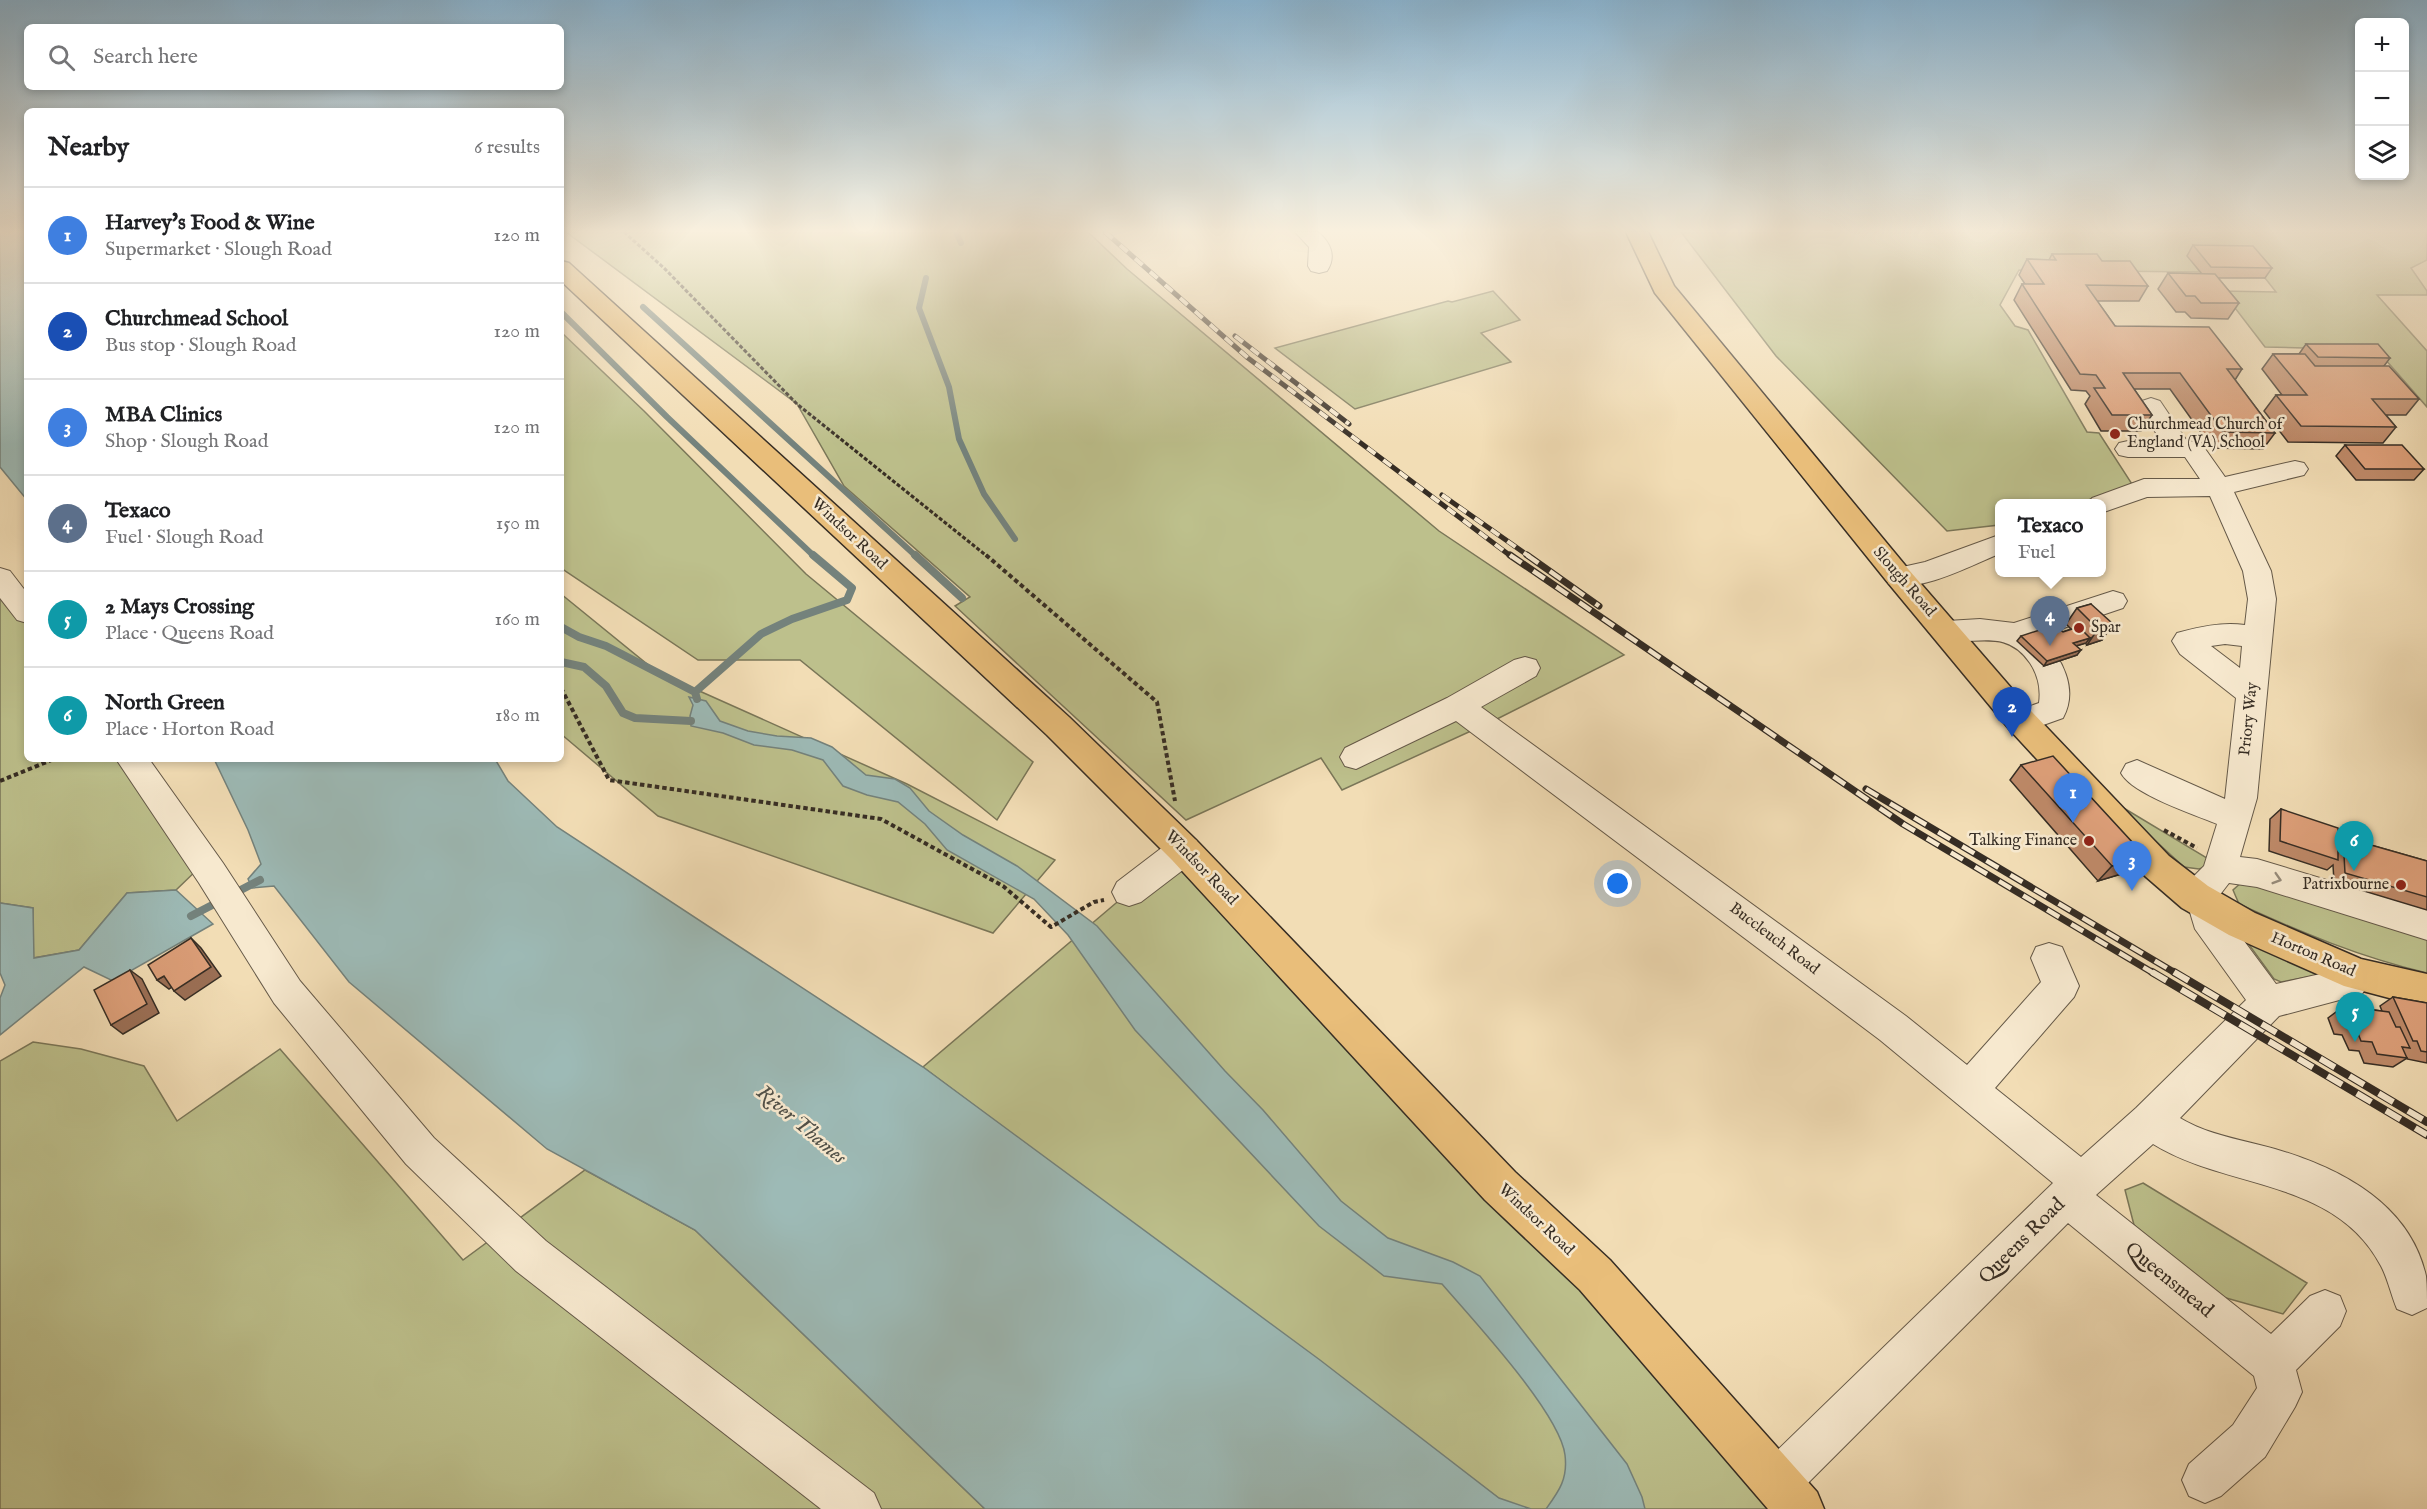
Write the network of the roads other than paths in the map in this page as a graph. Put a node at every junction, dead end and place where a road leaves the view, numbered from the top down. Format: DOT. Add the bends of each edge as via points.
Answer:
graph roads {
  1 [pos="598,302"];
  2 [pos="1675,302"];
  3 [pos="2151,406"];
  4 [pos="2128,449"];
  5 [pos="2180,449"];
  6 [pos="2295,469"];
  7 [pos="2219,487"];
  8 [pos="2106,502"];
  9 [pos="1995,546"];
  10 [pos="1899,577"];
  11 [pos="0,578"];
  12 [pos="2113,601"];
  13 [pos="24,609"];
  14 [pos="1947,631"];
  15 [pos="2014,633"];
  16 [pos="2258,637"];
  17 [pos="1525,668"];
  18 [pos="2252,693"];
  19 [pos="1458,706"];
  20 [pos="2021,721"];
  21 [pos="1356,757"];
  22 [pos="134,762"];
  23 [pos="2137,773"];
  24 [pos="2235,818"];
  25 [pos="1185,850"];
  26 [pos="2220,868"];
  27 [pos="1129,892"];
  28 [pos="2200,900"];
  29 [pos="2427,925"];
  30 [pos="2049,958"];
  31 [pos="2357,974"];
  32 [pos="2427,991"];
  33 [pos="2268,1002"];
  34 [pos="1969,1090"];
  35 [pos="2150,1121"];
  36 [pos="2074,1190"];
  37 [pos="2412,1294"];
  38 [pos="2325,1311"];
  39 [pos="2272,1363"];
  40 [pos="2205,1480"];
  41 [pos="1788,1496"];
  42 [pos="858,1509"];
  1 -- 25 [label="main road, Windsor Road" via="1058,726"];
  2 -- 10 [label="main road, Slough Road"];
  3 -- 5 [label="street"];
  4 -- 5 [label="street"];
  5 -- 7 [label="street, Priory Way" via="2192,449"];
  6 -- 7 [label="street"];
  7 -- 8 [label="street" via="2144,488"];
  7 -- 16 [label="street, Priory Way" via="2257,571 2262,599"];
  9 -- 10 [label="street" via="1930,571"];
  10 -- 14 [label="main road, Slough Road"];
  11 -- 13 [label="street"];
  12 -- 15 [label="street"];
  14 -- 15 [label="street"];
  14 -- 20 [label="main road, Slough Road"];
  15 -- 20 [label="street" via="2025,638 2049,668 2055,687 2052,710"];
  16 -- 18 [label="street, Priory Way"];
  16 -- 18 [label="street" via="2225,633 2187,640"];
  17 -- 19 [label="street"];
  18 -- 24 [label="street, Priory Way" via="2241,798"];
  19 -- 21 [label="street"];
  19 -- 34 [label="street, Buccleuch Road" via="1866,1008"];
  20 -- 28 [label="main road, Slough Road" via="2120,829 2157,866"];
  22 -- 42 [label="street" via="287,992 420,1151 531,1256"];
  23 -- 24 [label="street"];
  24 -- 26 [label="street, Priory Way"];
  25 -- 27 [label="street"];
  25 -- 41 [label="main road, Windsor Road" via="1500,1186 1595,1275"];
  26 -- 28 [label="street, Priory Way"];
  26 -- 29 [label="street, one-way" via="2257,873"];
  28 -- 31 [label="main road, Horton Road" via="2242,924"];
  28 -- 33 [label="street" via="2207,919"];
  30 -- 34 [label="street" via="2061,986"];
  31 -- 32 [label="main road, Horton Road"];
  31 -- 33 [label="street" via="2349,983"];
  33 -- 35 [label="street, Queens Road"];
  34 -- 36 [label="street, Buccleuch Road"];
  35 -- 36 [label="street, Queens Road"];
  35 -- 37 [label="street" via="2192,1144 2306,1178 2343,1195 2375,1222 2395,1249"];
  36 -- 39 [label="street, Queensmead"];
  36 -- 41 [label="street, Queens Road"];
  38 -- 39 [label="street"];
  39 -- 40 [label="street" via="2280,1392 2249,1441"];
}
